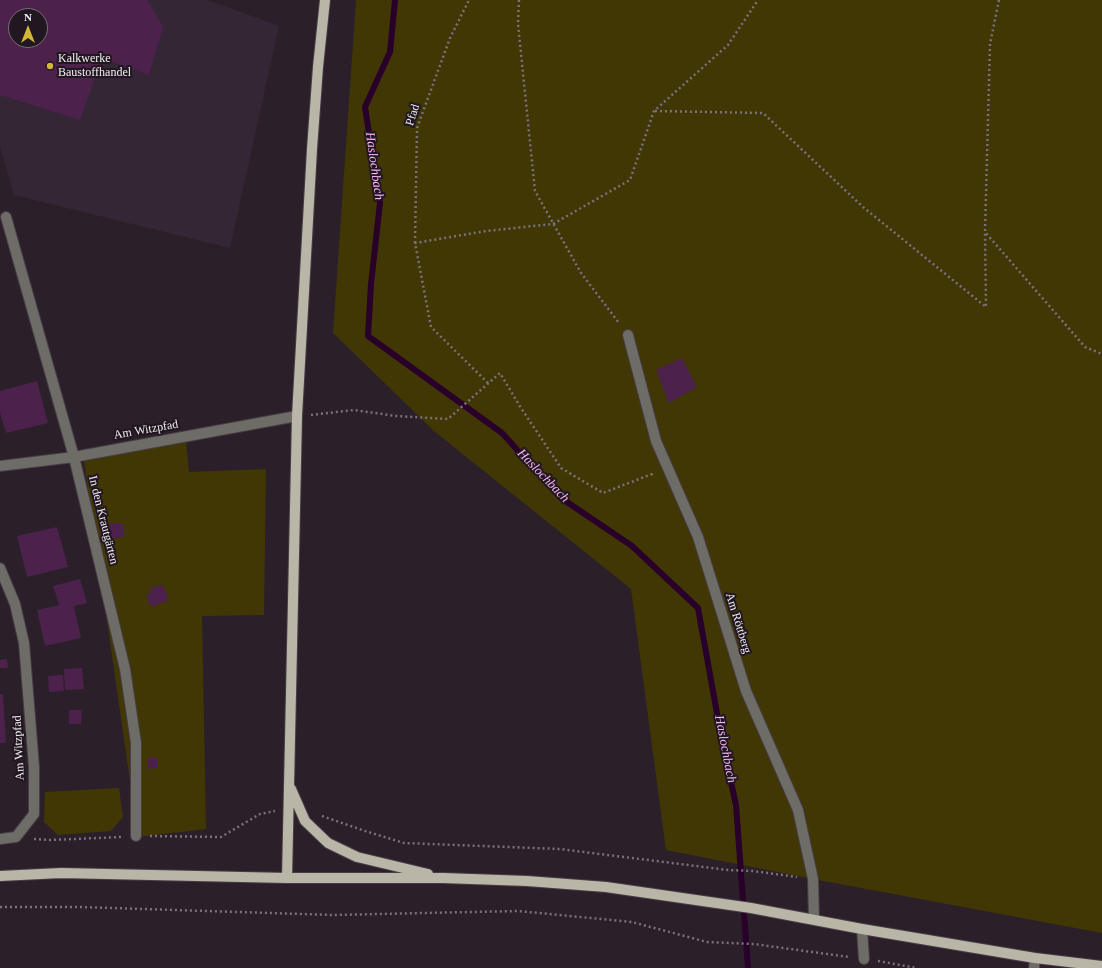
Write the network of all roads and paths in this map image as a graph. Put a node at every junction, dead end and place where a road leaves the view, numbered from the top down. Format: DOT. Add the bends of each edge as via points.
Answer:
graph roads {
  1 [pos="325,0"];
  2 [pos="469,0"];
  3 [pos="519,0"];
  4 [pos="758,0"];
  5 [pos="999,0"];
  6 [pos="654,111"];
  7 [pos="6,217"];
  8 [pos="553,224"];
  9 [pos="985,232"];
  10 [pos="415,244"];
  11 [pos="628,335"];
  12 [pos="1102,354"];
  13 [pos="488,383"];
  14 [pos="297,416"];
  15 [pos="74,457"];
  16 [pos="0,466"];
  17 [pos="652,474"];
  18 [pos="0,568"];
  19 [pos="289,786"];
  20 [pos="288,808"];
  21 [pos="301,811"];
  22 [pos="136,836"];
  23 [pos="16,837"];
  24 [pos="0,840"];
  25 [pos="0,876"];
  26 [pos="287,878"];
  27 [pos="443,878"];
  28 [pos="812,879"];
  29 [pos="0,908"];
  30 [pos="814,920"];
  31 [pos="862,929"];
  32 [pos="864,959"];
  33 [pos="1035,963"];
  34 [pos="1102,966"];
  35 [pos="917,968"];
  1 -- 14 [label="main road" via="312,149"];
  2 -- 10 [label="path, Pfad" via="450,38 417,128"];
  3 -- 8 [label="path" via="518,24 535,191"];
  4 -- 6 [label="path" via="728,45"];
  5 -- 9 [label="path" via="990,44"];
  6 -- 8 [label="path" via="630,180"];
  6 -- 9 [label="path" via="763,113 863,206 986,307"];
  7 -- 15 [label="street, In den Krautgärten"];
  8 -- 10 [label="path" via="486,231"];
  8 -- 11 [label="path" via="581,273"];
  9 -- 12 [label="path" via="1085,347"];
  10 -- 13 [label="path, Pfad" via="431,327"];
  11 -- 28 [label="street, Am Röttberg" via="656,441 698,537 746,691 798,810"];
  13 -- 14 [label="path" via="448,419 354,410"];
  13 -- 17 [label="path" via="500,373 561,468 603,493"];
  14 -- 15 [label="street, Am Witzpfad"];
  14 -- 19 [label="main road"];
  15 -- 16 [label="street, Am Witzpfad"];
  15 -- 22 [label="street, In den Krautgärten" via="125,669 136,743"];
  18 -- 23 [label="street, Am Witzpfad" via="15,604 24,643 34,767 34,814"];
  19 -- 20 [label="main road"];
  19 -- 21 [label="main road"];
  20 -- 22 [label="path" via="260,814 221,837"];
  20 -- 26 [label="main road"];
  21 -- 27 [label="main road" via="305,822 328,843 357,857"];
  21 -- 28 [label="path" via="325,816 404,843 560,849"];
  22 -- 23 [label="path" via="50,840"];
  23 -- 24 [label="street"];
  25 -- 26 [label="main road" via="61,873"];
  26 -- 27 [label="main road"];
  27 -- 30 [label="main road" via="606,887"];
  28 -- 30 [label="street, Am Röttberg"];
  29 -- 32 [label="path" via="80,907 333,915 518,911 632,922 707,942 754,944"];
  30 -- 31 [label="main road"];
  31 -- 32 [label="street"];
  31 -- 33 [label="main road"];
  32 -- 35 [label="path"];
  33 -- 34 [label="main road"];
}
